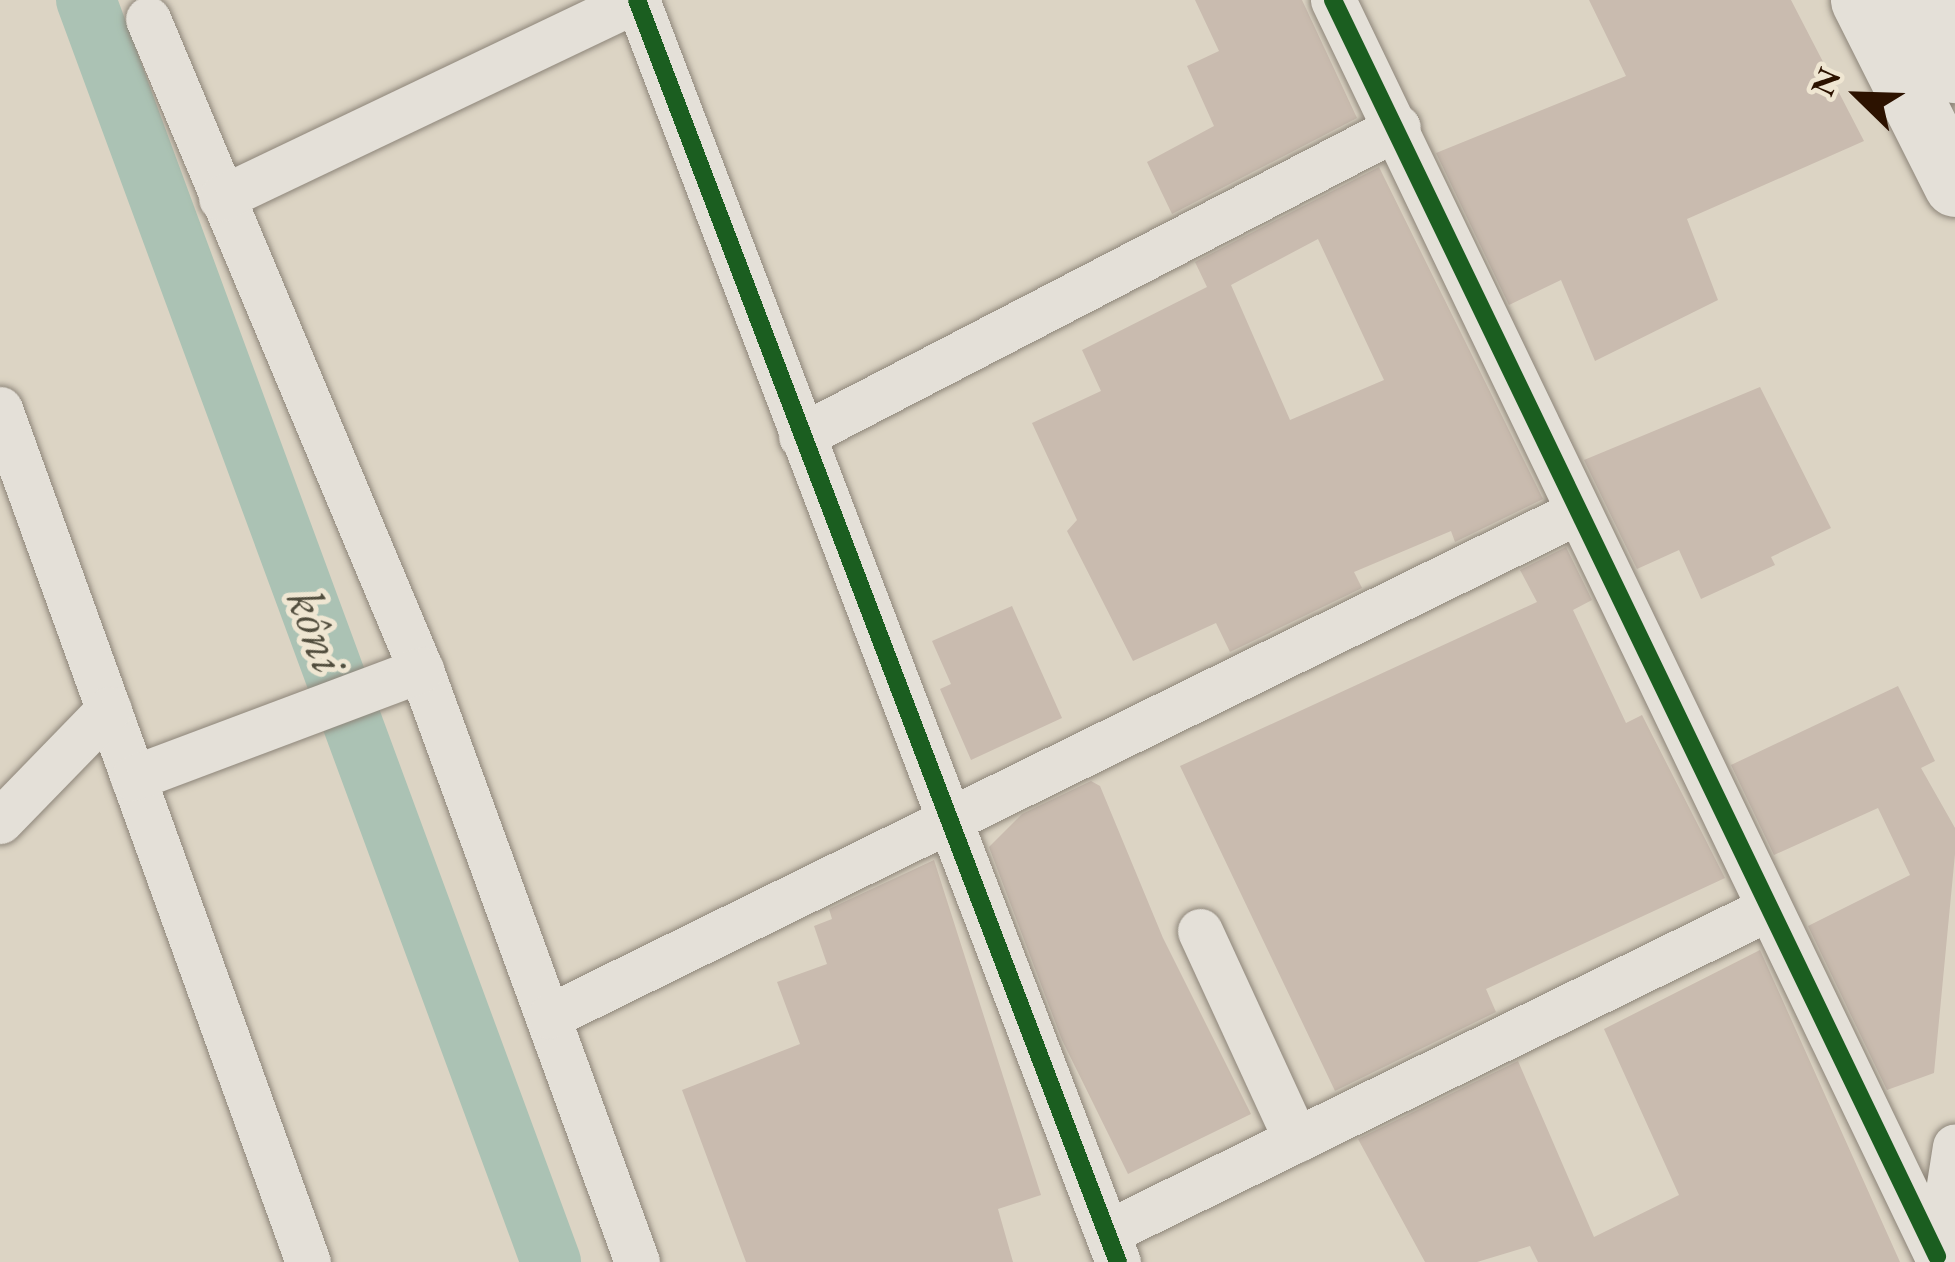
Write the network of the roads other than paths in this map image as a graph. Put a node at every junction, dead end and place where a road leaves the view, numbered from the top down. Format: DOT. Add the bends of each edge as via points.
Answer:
graph roads {
  1 [pos="637,0"];
  2 [pos="1334,0"];
  3 [pos="1862,0"];
  4 [pos="1921,0"];
  5 [pos="148,19"];
  6 [pos="1955,70"];
  7 [pos="1398,127"];
  8 [pos="1955,185"];
  9 [pos="221,198"];
  10 [pos="0,409"];
  11 [pos="801,436"];
  12 [pos="1577,512"];
  13 [pos="406,675"];
  14 [pos="109,709"];
  15 [pos="133,778"];
  16 [pos="0,821"];
  17 [pos="950,825"];
  18 [pos="1769,908"];
  19 [pos="1200,931"];
  20 [pos="550,1016"];
  21 [pos="1296,1140"];
  22 [pos="1955,1146"];
  23 [pos="1113,1247"];
  24 [pos="1937,1259"];
  25 [pos="308,1262"];
  26 [pos="637,1262"];
  1 -- 9 [label="street"];
  1 -- 11 [label="street"];
  2 -- 7 [label="street"];
  3 -- 8 [label="main road"];
  4 -- 6 [label="main road"];
  5 -- 9 [label="street"];
  7 -- 11 [label="street"];
  7 -- 12 [label="street"];
  9 -- 13 [label="street"];
  10 -- 14 [label="street"];
  11 -- 17 [label="street"];
  12 -- 17 [label="street"];
  12 -- 18 [label="street"];
  13 -- 15 [label="street"];
  13 -- 20 [label="street"];
  14 -- 15 [label="street"];
  14 -- 16 [label="street"];
  15 -- 25 [label="street"];
  17 -- 20 [label="street"];
  17 -- 23 [label="street"];
  18 -- 21 [label="street"];
  18 -- 24 [label="street"];
  19 -- 21 [label="street"];
  20 -- 26 [label="street"];
  21 -- 23 [label="street"];
  22 -- 24 [label="street"];
}
